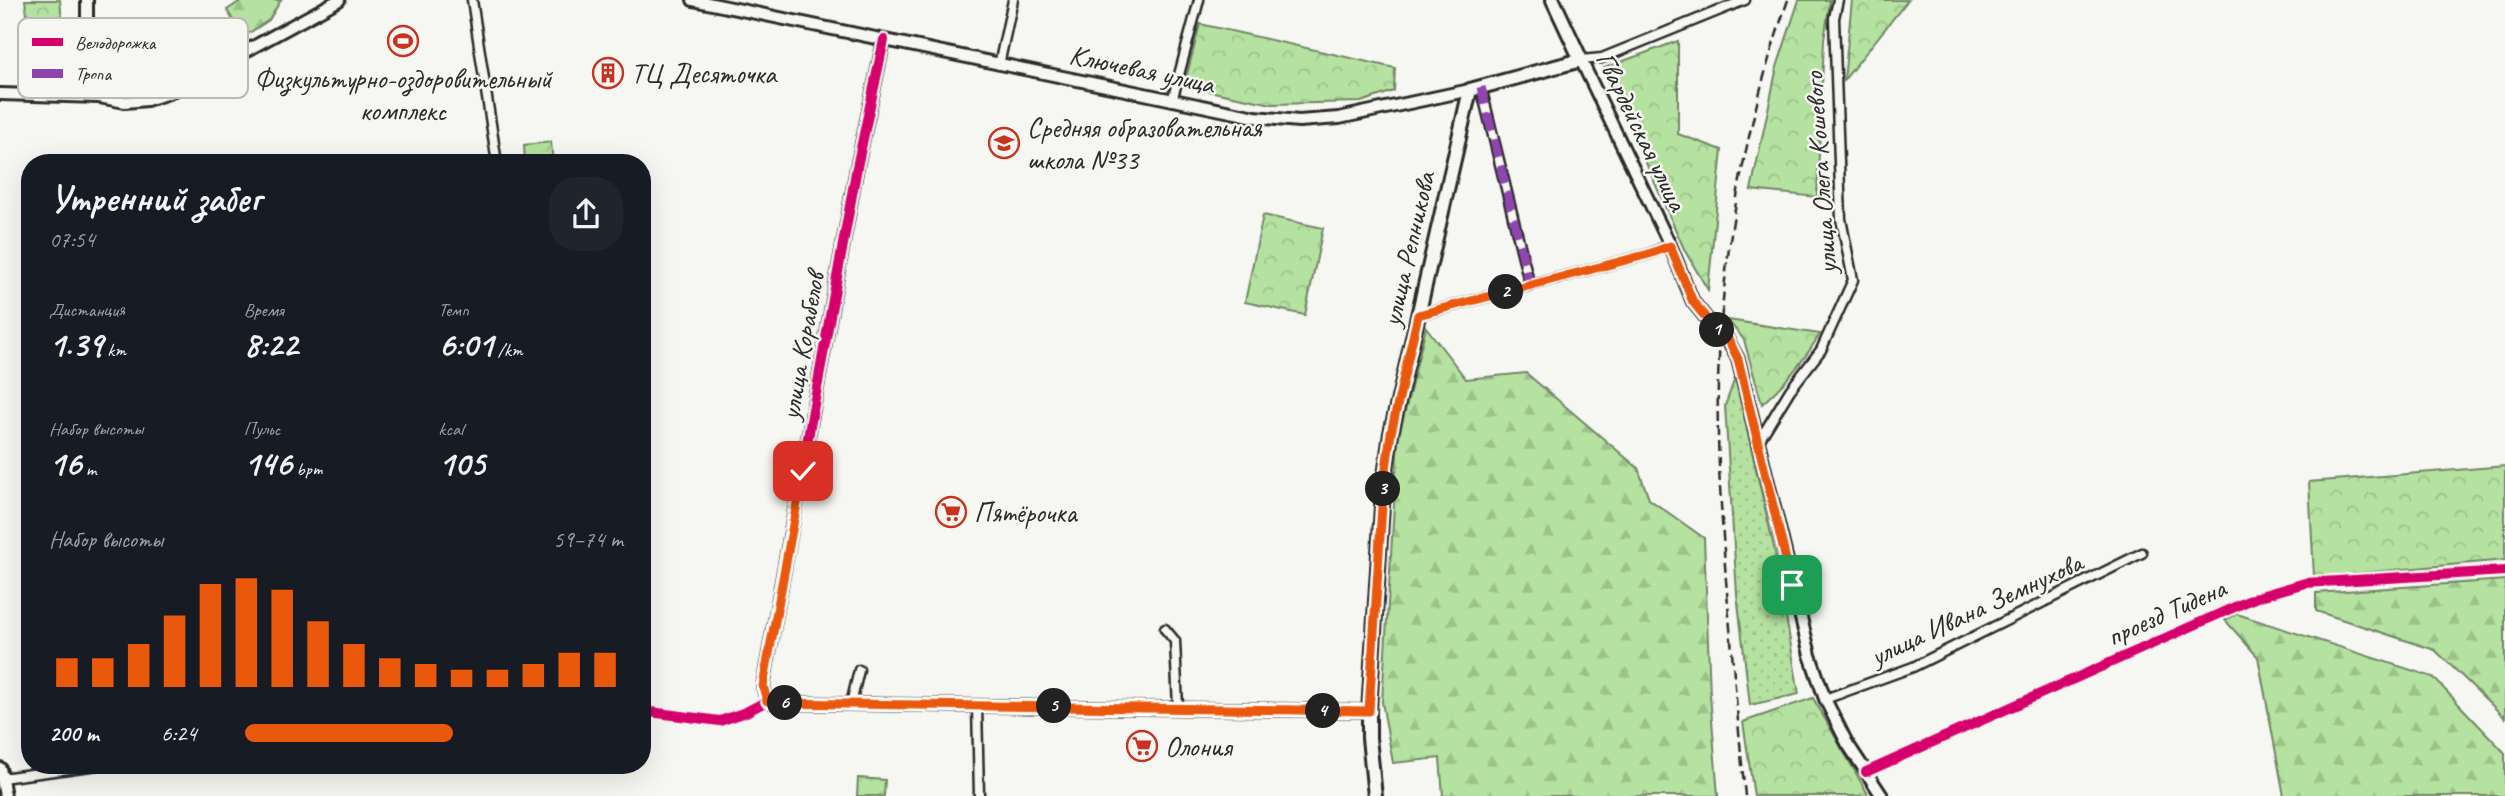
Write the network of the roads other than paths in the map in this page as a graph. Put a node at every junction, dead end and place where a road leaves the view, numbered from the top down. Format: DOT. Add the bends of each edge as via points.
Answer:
graph roads {
  1 [pos="87,0"];
  2 [pos="338,0"];
  3 [pos="472,0"];
  4 [pos="693,0"];
  5 [pos="1013,0"];
  6 [pos="1199,0"];
  7 [pos="1553,0"];
  8 [pos="1745,0"];
  9 [pos="1838,0"];
  10 [pos="712,2"];
  11 [pos="1724,4"];
  12 [pos="88,18"];
  13 [pos="884,40"];
  14 [pos="248,50"];
  15 [pos="1581,60"];
  16 [pos="999,65"];
  17 [pos="1476,88"];
  18 [pos="0,94"];
  19 [pos="18,95"];
  20 [pos="104,98"];
  21 [pos="153,98"];
  22 [pos="1172,101"];
  23 [pos="496,154"];
  24 [pos="1670,246"];
  25 [pos="1530,286"];
  26 [pos="1418,315"];
  27 [pos="1757,444"];
  28 [pos="2142,553"];
  29 [pos="2505,571"];
  30 [pos="1166,629"];
  31 [pos="859,670"];
  32 [pos="1825,699"];
  33 [pos="767,701"];
  34 [pos="851,704"];
  35 [pos="977,705"];
  36 [pos="1178,708"];
  37 [pos="1369,711"];
  38 [pos="651,712"];
  39 [pos="21,771"];
  40 [pos="1866,772"];
  41 [pos="1,773"];
  42 [pos="5,796"];
  43 [pos="979,796"];
  44 [pos="1375,796"];
  45 [pos="1882,796"];
  1 -- 12 [label="main road"];
  2 -- 14 [label="main road"];
  3 -- 23 [label="street"];
  4 -- 10 [label="main road, Ключевая улица"];
  5 -- 16 [label="street"];
  6 -- 22 [label="street"];
  7 -- 15 [label="main road, Гвардейская улица"];
  8 -- 11 [label="street"];
  9 -- 27 [label="street, улица Олега Кошевого" via="1834,18 1840,219 1853,280 1821,349"];
  10 -- 13 [label="main road, Ключевая улица"];
  11 -- 15 [label="street" via="1602,58"];
  13 -- 16 [label="main road, Ключевая улица"];
  13 -- 33 [label="main road, улица Корабелов" via="765,674"];
  15 -- 17 [label="main road, Ключевая улица"];
  15 -- 24 [label="main road, Гвардейская улица"];
  16 -- 22 [label="main road, Ключевая улица"];
  17 -- 22 [label="main road, Ключевая улица" via="1339,118 1299,121"];
  17 -- 25 [label="street"];
  17 -- 26 [label="main road, улица Репникова"];
  18 -- 19 [label="main road"];
  20 -- 21 [label="main road" via="125,102"];
  24 -- 25 [label="street"];
  24 -- 27 [label="main road, Гвардейская улица" via="1693,302 1727,337 1738,359"];
  25 -- 26 [label="street"];
  26 -- 37 [label="main road, улица Репникова" via="1383,490"];
  27 -- 32 [label="main road, Гвардейская улица"];
  28 -- 32 [label="street, улица Ивана Земнухова" via="1913,667"];
  29 -- 40 [label="street, проезд Тидена" via="2305,583 2257,597"];
  30 -- 36 [label="street" via="1175,641"];
  31 -- 34 [label="street"];
  32 -- 40 [label="main road, Гвардейская улица"];
  33 -- 34 [label="main road"];
  33 -- 38 [label="street" via="720,721"];
  34 -- 35 [label="main road"];
  35 -- 36 [label="main road"];
  35 -- 43 [label="street"];
  36 -- 37 [label="main road"];
  37 -- 44 [label="main road, улица Репникова"];
  39 -- 41 [label="street"];
  40 -- 45 [label="main road, Гвардейская улица"];
  41 -- 42 [label="main road"];
}
